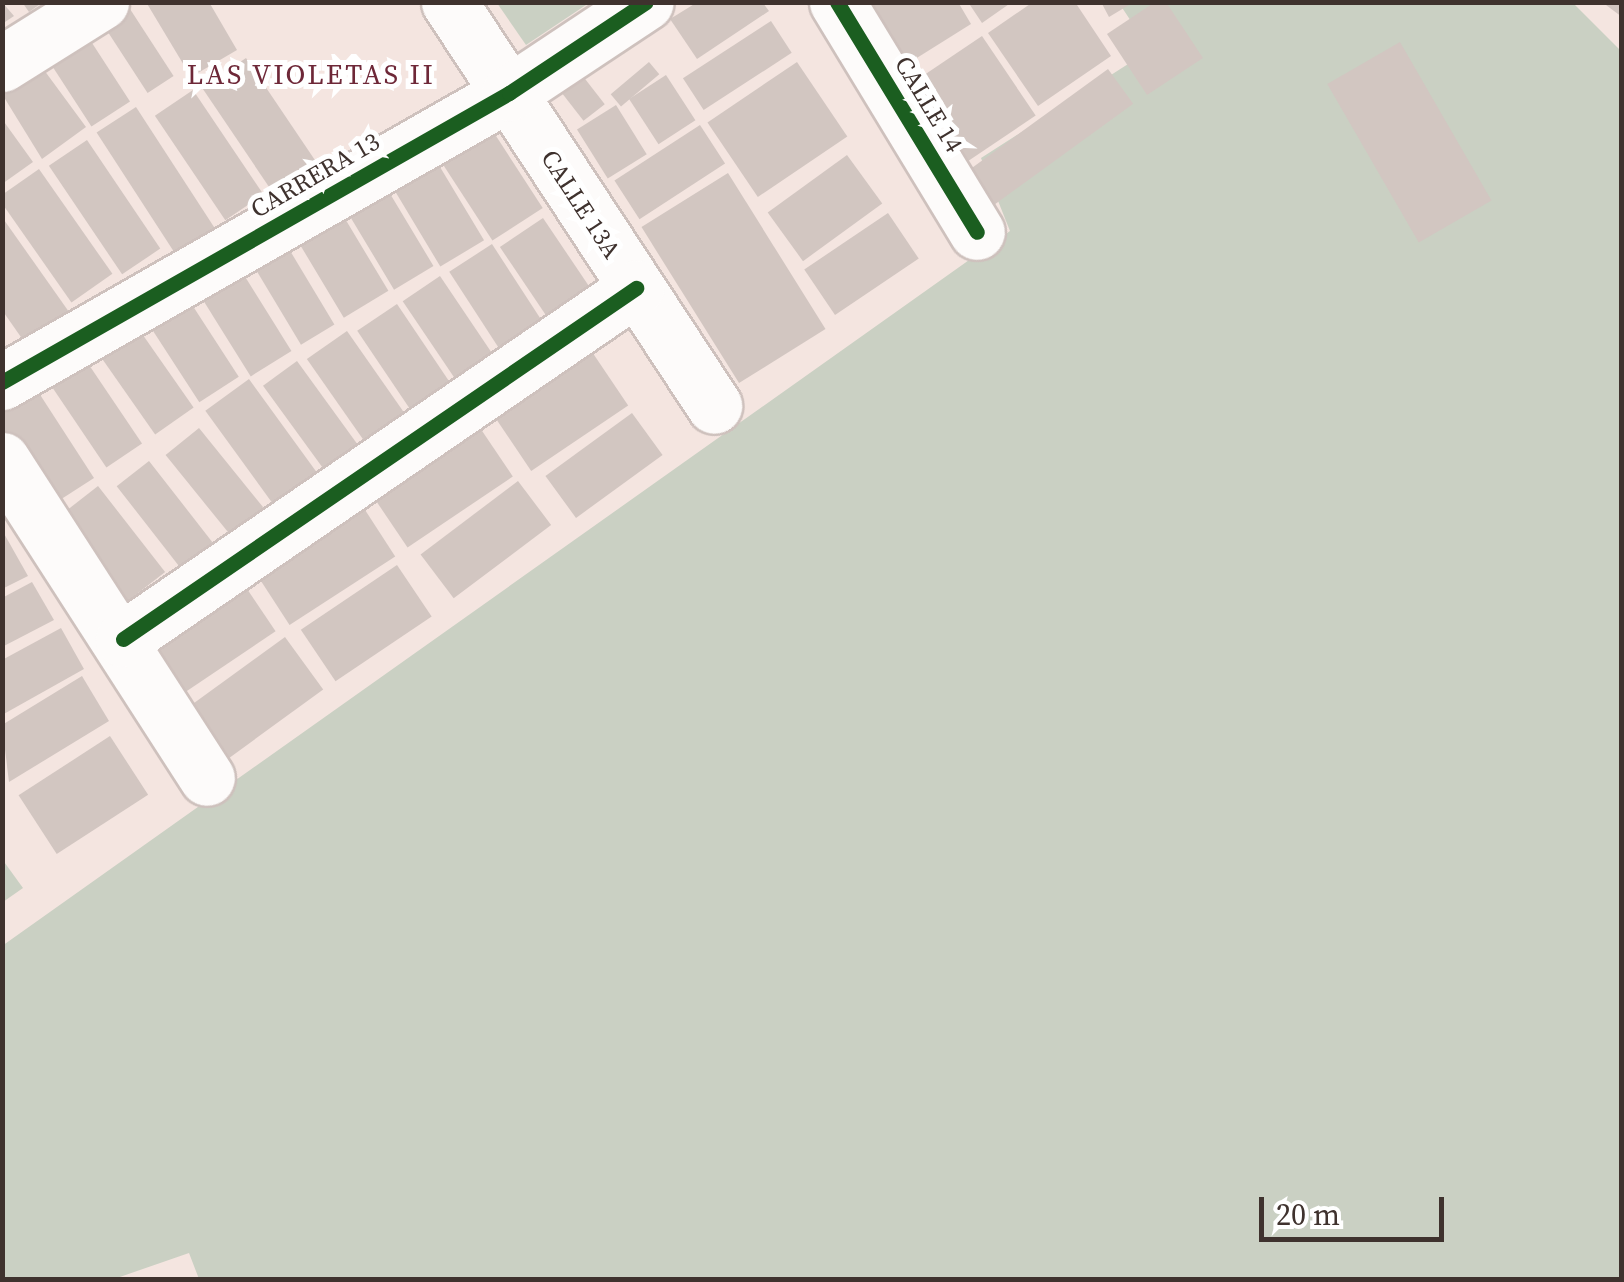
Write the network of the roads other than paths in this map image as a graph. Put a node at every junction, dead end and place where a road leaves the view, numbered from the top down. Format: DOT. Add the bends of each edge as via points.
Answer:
graph roads {
  1 [pos="102,2"];
  2 [pos="449,2"];
  3 [pos="646,2"];
  4 [pos="837,2"];
  5 [pos="2,64"];
  6 [pos="508,93"];
  7 [pos="978,232"];
  8 [pos="636,288"];
  9 [pos="2,382"];
  10 [pos="714,406"];
  11 [pos="2,460"];
  12 [pos="123,639"];
  13 [pos="207,778"];
  1 -- 5 [label="street"];
  2 -- 6 [label="street, CALLE 13A"];
  3 -- 6 [label="street, CARRERA 13"];
  4 -- 7 [label="street, CALLE 14"];
  6 -- 8 [label="street, CALLE 13A"];
  6 -- 9 [label="street, CARRERA 13"];
  8 -- 10 [label="street, CALLE 13A"];
  8 -- 12 [label="street"];
  11 -- 12 [label="street"];
  12 -- 13 [label="street"];
}
